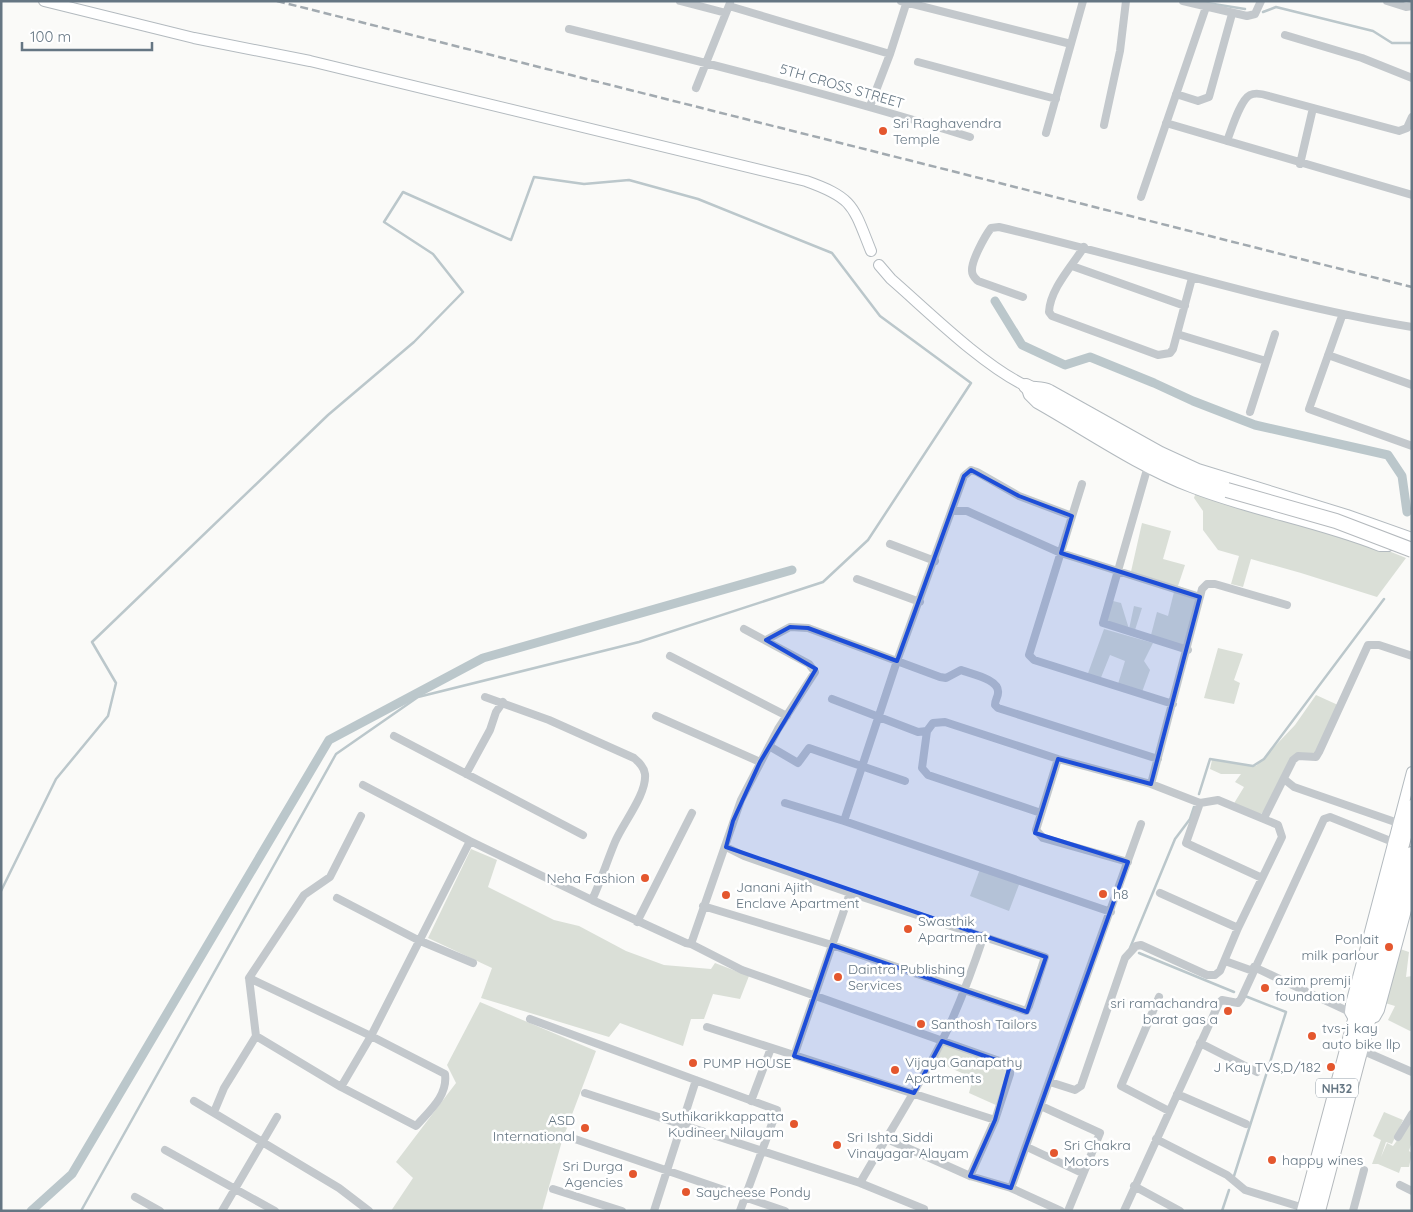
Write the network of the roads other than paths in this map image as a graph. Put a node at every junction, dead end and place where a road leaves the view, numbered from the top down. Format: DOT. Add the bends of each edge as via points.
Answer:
graph roads {
  1 [pos="44,1"];
  2 [pos="680,1"];
  3 [pos="1083,1"];
  4 [pos="1126,1"];
  5 [pos="1183,1"];
  6 [pos="1261,1"];
  7 [pos="1387,1"];
  8 [pos="905,2"];
  9 [pos="1412,6"];
  10 [pos="729,7"];
  11 [pos="1206,7"];
  12 [pos="1232,14"];
  13 [pos="569,29"];
  14 [pos="1285,35"];
  15 [pos="1071,44"];
  16 [pos="890,54"];
  17 [pos="706,62"];
  18 [pos="918,62"];
  19 [pos="1412,78"];
  20 [pos="696,88"];
  21 [pos="1176,94"];
  22 [pos="1056,99"];
  23 [pos="870,106"];
  24 [pos="1313,108"];
  25 [pos="1412,117"];
  26 [pos="1166,123"];
  27 [pos="1104,125"];
  28 [pos="1046,133"];
  29 [pos="970,137"];
  30 [pos="1226,141"];
  31 [pos="1300,164"];
  32 [pos="1412,194"];
  33 [pos="1140,197"];
  34 [pos="1084,247"];
  35 [pos="871,251"];
  36 [pos="879,266"];
  37 [pos="1072,266"];
  38 [pos="1192,278"];
  39 [pos="1023,297"];
  40 [pos="1184,306"];
  41 [pos="1342,316"];
  42 [pos="1412,327"];
  43 [pos="1177,334"];
  44 [pos="1275,334"];
  45 [pos="1328,354"];
  46 [pos="1266,361"];
  47 [pos="1412,385"];
  48 [pos="1026,386"];
  49 [pos="1250,412"];
  50 [pos="1412,446"];
  51 [pos="1148,466"];
  52 [pos="1082,484"];
  53 [pos="1268,491"];
  54 [pos="1262,509"];
  55 [pos="953,510"];
  56 [pos="1072,516"];
  57 [pos="1398,534"];
  58 [pos="1412,538"];
  59 [pos="890,544"];
  60 [pos="1412,550"];
  61 [pos="1060,553"];
  62 [pos="935,561"];
  63 [pos="1117,572"];
  64 [pos="857,579"];
  65 [pos="1200,597"];
  66 [pos="920,602"];
  67 [pos="1287,605"];
  68 [pos="744,629"];
  69 [pos="766,640"];
  70 [pos="1188,650"];
  71 [pos="670,656"];
  72 [pos="1412,656"];
  73 [pos="897,661"];
  74 [pos="486,697"];
  75 [pos="832,699"];
  76 [pos="503,702"];
  77 [pos="1173,704"];
  78 [pos="656,716"];
  79 [pos="787,716"];
  80 [pos="879,716"];
  81 [pos="927,731"];
  82 [pos="394,736"];
  83 [pos="769,746"];
  84 [pos="1058,759"];
  85 [pos="1158,759"];
  86 [pos="760,762"];
  87 [pos="862,767"];
  88 [pos="1412,772"];
  89 [pos="466,774"];
  90 [pos="1284,779"];
  91 [pos="904,781"];
  92 [pos="1151,784"];
  93 [pos="363,785"];
  94 [pos="785,803"];
  95 [pos="1200,803"];
  96 [pos="1412,807"];
  97 [pos="1042,812"];
  98 [pos="692,813"];
  99 [pos="361,816"];
  100 [pos="1264,818"];
  101 [pos="844,821"];
  102 [pos="1398,823"];
  103 [pos="1140,824"];
  104 [pos="583,835"];
  105 [pos="470,841"];
  106 [pos="1392,842"];
  107 [pos="726,848"];
  108 [pos="1412,854"];
  109 [pos="1128,862"];
  110 [pos="1262,878"];
  111 [pos="1412,888"];
  112 [pos="850,893"];
  113 [pos="1160,893"];
  114 [pos="337,898"];
  115 [pos="592,900"];
  116 [pos="703,906"];
  117 [pos="1111,912"];
  118 [pos="637,922"];
  119 [pos="1238,928"];
  120 [pos="984,935"];
  121 [pos="418,940"];
  122 [pos="691,944"];
  123 [pos="832,945"];
  124 [pos="1225,961"];
  125 [pos="473,964"];
  126 [pos="1253,969"];
  127 [pos="249,978"];
  128 [pos="965,990"];
  129 [pos="814,997"];
  130 [pos="1159,997"];
  131 [pos="1358,1017"];
  132 [pos="530,1019"];
  133 [pos="707,1027"];
  134 [pos="256,1036"];
  135 [pos="371,1036"];
  136 [pos="942,1041"];
  137 [pos="1200,1043"];
  138 [pos="771,1048"];
  139 [pos="1355,1048"];
  140 [pos="794,1056"];
  141 [pos="1257,1072"];
  142 [pos="1412,1072"];
  143 [pos="696,1080"];
  144 [pos="1050,1082"];
  145 [pos="341,1086"];
  146 [pos="585,1093"];
  147 [pos="914,1093"];
  148 [pos="1177,1094"];
  149 [pos="194,1101"];
  150 [pos="751,1101"];
  151 [pos="1042,1106"];
  152 [pos="1169,1111"];
  153 [pos="214,1112"];
  154 [pos="1412,1114"];
  155 [pos="277,1117"];
  156 [pos="995,1120"];
  157 [pos="1246,1124"];
  158 [pos="681,1126"];
  159 [pos="570,1137"];
  160 [pos="1398,1137"];
  161 [pos="886,1138"];
  162 [pos="1156,1139"];
  163 [pos="263,1142"];
  164 [pos="1027,1147"];
  165 [pos="165,1150"];
  166 [pos="763,1152"];
  167 [pos="666,1170"];
  168 [pos="1364,1170"];
  169 [pos="1082,1173"];
  170 [pos="970,1176"];
  171 [pos="860,1183"];
  172 [pos="1400,1185"];
  173 [pos="1134,1186"];
  174 [pos="553,1188"];
  175 [pos="1011,1188"];
  176 [pos="235,1189"];
  177 [pos="1412,1191"];
  178 [pos="135,1197"];
  179 [pos="747,1197"];
  180 [pos="924,1209"];
  181 [pos="1309,1210"];
  182 [pos="160,1211"];
  183 [pos="222,1211"];
  184 [pos="275,1211"];
  185 [pos="369,1211"];
  186 [pos="622,1211"];
  187 [pos="654,1211"];
  188 [pos="740,1211"];
  189 [pos="785,1211"];
  190 [pos="1061,1211"];
  191 [pos="1068,1211"];
  192 [pos="1124,1211"];
  193 [pos="1180,1211"];
  194 [pos="1352,1211"];
  1 -- 35 [label="street" via="806,181 834,191 847,200"];
  2 -- 10 [label="street"];
  3 -- 15 [label="street"];
  4 -- 27 [label="street" via="1120,51"];
  5 -- 11 [label="street"];
  6 -- 12 [label="street" via="1255,14"];
  7 -- 9 [label="street"];
  8 -- 15 [label="street"];
  8 -- 16 [label="street"];
  10 -- 16 [label="street"];
  10 -- 17 [label="street"];
  11 -- 12 [label="street"];
  11 -- 21 [label="street"];
  12 -- 21 [label="street" via="1208,97 1198,101"];
  13 -- 17 [label="street, 5TH CROSS STREET"];
  14 -- 19 [label="street" via="1362,58"];
  15 -- 22 [label="street"];
  16 -- 23 [label="street"];
  17 -- 20 [label="street"];
  17 -- 23 [label="street, 5TH CROSS STREET"];
  18 -- 22 [label="street"];
  21 -- 26 [label="street"];
  22 -- 28 [label="street"];
  23 -- 29 [label="street, 5TH CROSS STREET"];
  24 -- 25 [label="street" via="1399,130 1407,128"];
  24 -- 30 [label="street" via="1252,94 1247,96"];
  24 -- 31 [label="street"];
  26 -- 30 [label="street"];
  26 -- 33 [label="street"];
  30 -- 31 [label="street"];
  31 -- 32 [label="street"];
  34 -- 37 [label="street"];
  34 -- 38 [label="street"];
  34 -- 39 [label="street" via="999,227 991,228 974,263 973,277"];
  35 -- 36 [label="street"];
  36 -- 48 [label="street" via="890,279 978,353"];
  37 -- 40 [label="street"];
  37 -- 43 [label="street" via="1049,305 1052,316 1158,355 1170,353"];
  38 -- 40 [label="street"];
  38 -- 41 [label="street"];
  40 -- 43 [label="street"];
  41 -- 42 [label="street"];
  41 -- 45 [label="street"];
  43 -- 46 [label="street"];
  44 -- 46 [label="street"];
  45 -- 47 [label="street"];
  45 -- 50 [label="street" via="1309,409"];
  46 -- 49 [label="street"];
  48 -- 51 [label="street" via="1037,403"];
  48 -- 53 [label="street" via="1050,390 1198,469"];
  48 -- 60 [label="highway, bridge" via="1192,477 1336,521"];
  51 -- 54 [label="street" via="1189,487"];
  51 -- 63 [label="street"];
  52 -- 56 [label="street"];
  53 -- 54 [label="street"];
  53 -- 57 [label="street"];
  54 -- 57 [label="street" via="1330,527 1380,546 1395,542"];
  55 -- 56 [label="street" via="964,476 971,470 1019,496"];
  55 -- 61 [label="street" via="967,510"];
  55 -- 62 [label="street"];
  56 -- 61 [label="street"];
  57 -- 58 [label="street"];
  59 -- 62 [label="street"];
  61 -- 63 [label="street"];
  61 -- 77 [label="street" via="1029,651 1031,658"];
  62 -- 66 [label="street"];
  63 -- 65 [label="street"];
  63 -- 70 [label="street" via="1103,623"];
  64 -- 66 [label="street"];
  65 -- 67 [label="street" via="1207,584 1215,584"];
  65 -- 70 [label="street"];
  66 -- 73 [label="street"];
  68 -- 69 [label="street"];
  69 -- 73 [label="street" via="790,627 808,628"];
  69 -- 79 [label="street" via="813,667 812,678"];
  70 -- 77 [label="street"];
  71 -- 79 [label="street"];
  72 -- 90 [label="street" via="1379,645 1368,646 1320,752 1316,757 1298,756"];
  73 -- 80 [label="street"];
  73 -- 85 [label="street" via="946,678 961,670 997,686 995,705 998,708"];
  74 -- 76 [label="street"];
  75 -- 80 [label="street"];
  76 -- 89 [label="street"];
  76 -- 115 [label="street" via="641,763 644,774 640,795 616,840"];
  77 -- 85 [label="street"];
  78 -- 86 [label="street"];
  79 -- 83 [label="street"];
  80 -- 81 [label="street" via="918,732"];
  80 -- 87 [label="street"];
  81 -- 84 [label="street" via="933,724 945,722"];
  81 -- 97 [label="street" via="922,768 928,775"];
  82 -- 89 [label="street"];
  83 -- 86 [label="street"];
  83 -- 87 [label="street" via="798,763 809,748"];
  84 -- 92 [label="street"];
  84 -- 97 [label="street"];
  85 -- 92 [label="street"];
  86 -- 107 [label="street" via="732,821"];
  87 -- 91 [label="street"];
  87 -- 101 [label="street"];
  88 -- 102 [label="street"];
  89 -- 104 [label="street"];
  90 -- 100 [label="street"];
  90 -- 102 [label="street" via="1294,787"];
  92 -- 95 [label="street"];
  93 -- 105 [label="street"];
  94 -- 101 [label="street"];
  95 -- 100 [label="street" via="1218,800"];
  95 -- 110 [label="street" via="1186,843"];
  96 -- 131 [label="highway, NH32"];
  97 -- 109 [label="street" via="1036,830 1043,838"];
  98 -- 118 [label="street"];
  99 -- 127 [label="street" via="330,877 304,895"];
  100 -- 110 [label="street" via="1278,825 1282,837"];
  101 -- 117 [label="street"];
  102 -- 106 [label="street"];
  103 -- 109 [label="street"];
  105 -- 115 [label="street"];
  105 -- 121 [label="street"];
  106 -- 126 [label="street" via="1326,816"];
  106 -- 131 [label="street"];
  107 -- 112 [label="street"];
  107 -- 116 [label="street"];
  108 -- 131 [label="highway, NH32"];
  109 -- 117 [label="street"];
  110 -- 119 [label="street"];
  111 -- 131 [label="street" via="1379,1010 1375,1017"];
  112 -- 120 [label="street"];
  112 -- 123 [label="street"];
  113 -- 119 [label="street"];
  114 -- 121 [label="street"];
  115 -- 118 [label="street"];
  116 -- 122 [label="street"];
  116 -- 123 [label="street"];
  117 -- 144 [label="street"];
  118 -- 122 [label="street"];
  119 -- 124 [label="street"];
  120 -- 128 [label="street"];
  120 -- 128 [label="street" via="1045,957 1029,1006 1026,1011"];
  121 -- 125 [label="street"];
  121 -- 135 [label="street"];
  122 -- 129 [label="street" via="742,970"];
  123 -- 128 [label="street"];
  123 -- 129 [label="street"];
  124 -- 126 [label="street"];
  124 -- 144 [label="street" via="1220,971 1208,974 1141,945 1136,946 1126,958 1081,1086 1075,1090"];
  126 -- 131 [label="street"];
  126 -- 137 [label="street" via="1238,1003 1222,1000"];
  127 -- 134 [label="street"];
  127 -- 135 [label="street"];
  128 -- 136 [label="street"];
  129 -- 136 [label="street"];
  129 -- 140 [label="street"];
  130 -- 152 [label="street" via="1121,1086"];
  131 -- 139 [label="highway, NH32"];
  132 -- 143 [label="street"];
  133 -- 138 [label="street"];
  134 -- 145 [label="street"];
  134 -- 153 [label="street" via="224,1088"];
  135 -- 145 [label="street"];
  135 -- 145 [label="street" via="446,1074 442,1096 416,1126"];
  136 -- 147 [label="street"];
  136 -- 156 [label="street" via="1010,1067"];
  137 -- 141 [label="street"];
  137 -- 148 [label="street"];
  138 -- 140 [label="street"];
  138 -- 150 [label="street"];
  139 -- 142 [label="street"];
  139 -- 181 [label="highway, NH32"];
  140 -- 147 [label="street"];
  143 -- 150 [label="street"];
  143 -- 158 [label="street"];
  144 -- 151 [label="street"];
  146 -- 158 [label="street"];
  147 -- 156 [label="street"];
  147 -- 161 [label="street"];
  148 -- 152 [label="street"];
  148 -- 157 [label="street"];
  149 -- 153 [label="street"];
  150 -- 166 [label="street" via="778,1110"];
  151 -- 164 [label="street"];
  151 -- 169 [label="street" via="1100,1133"];
  152 -- 162 [label="street"];
  153 -- 163 [label="street"];
  154 -- 160 [label="street"];
  155 -- 163 [label="street"];
  156 -- 170 [label="street"];
  158 -- 166 [label="street"];
  158 -- 167 [label="street"];
  159 -- 167 [label="street"];
  161 -- 170 [label="street"];
  161 -- 171 [label="street"];
  162 -- 173 [label="street"];
  162 -- 181 [label="street" via="1226,1175 1246,1190"];
  163 -- 176 [label="street"];
  163 -- 185 [label="street" via="339,1188"];
  164 -- 169 [label="street"];
  164 -- 175 [label="street"];
  165 -- 176 [label="street"];
  166 -- 171 [label="street"];
  166 -- 179 [label="street"];
  167 -- 179 [label="street"];
  167 -- 187 [label="street"];
  168 -- 194 [label="street"];
  169 -- 191 [label="street"];
  170 -- 175 [label="street"];
  171 -- 180 [label="street"];
  172 -- 177 [label="street"];
  173 -- 192 [label="street"];
  173 -- 193 [label="street"];
  174 -- 186 [label="street"];
  175 -- 190 [label="street"];
  176 -- 183 [label="street"];
  176 -- 184 [label="street"];
  178 -- 182 [label="street"];
  179 -- 188 [label="street"];
  179 -- 189 [label="street"];
}
